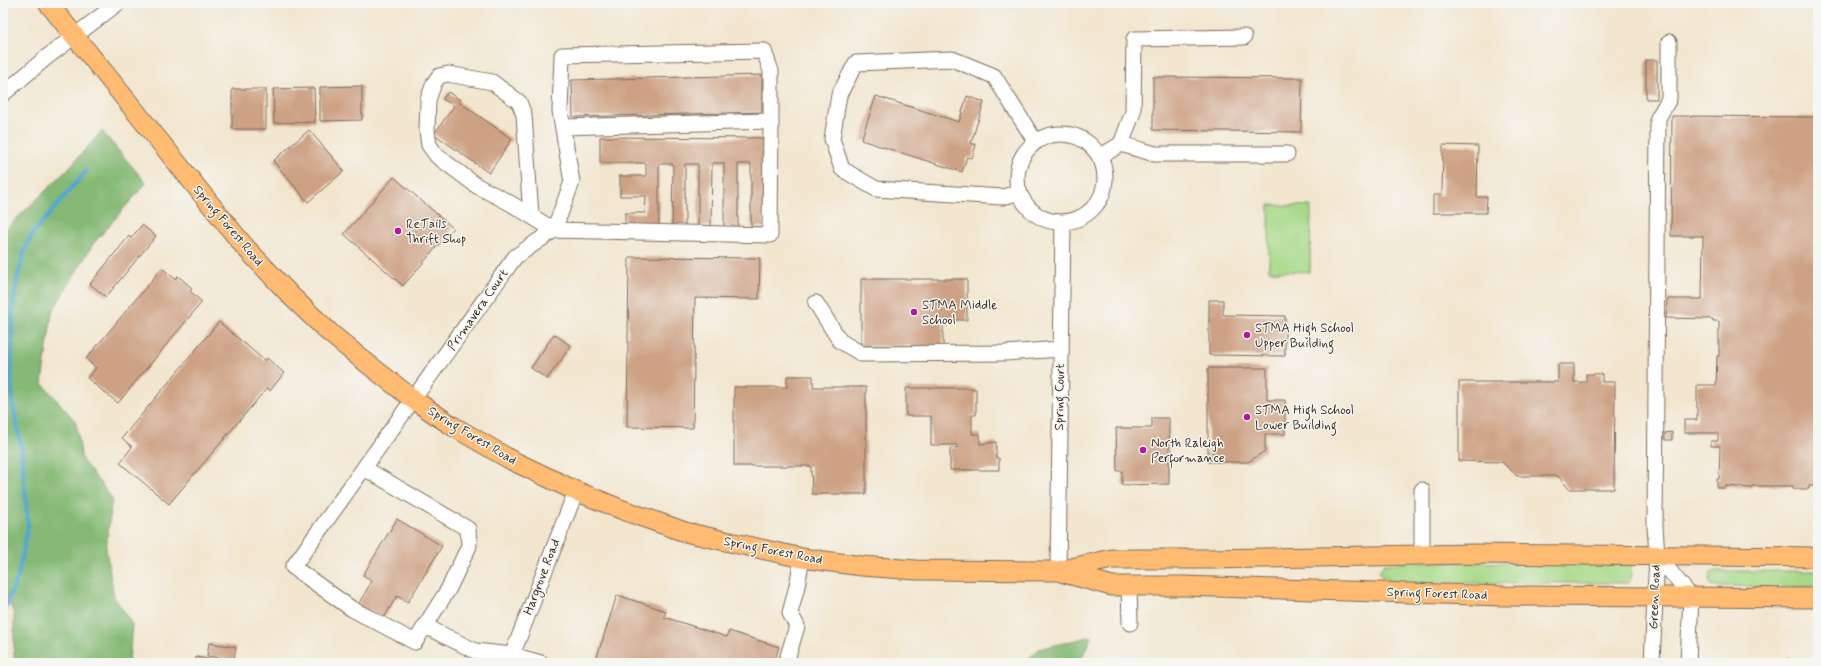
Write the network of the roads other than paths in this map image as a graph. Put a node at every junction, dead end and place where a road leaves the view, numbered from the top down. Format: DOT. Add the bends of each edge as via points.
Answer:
graph roads {
  1 [pos="48,3"];
  2 [pos="118,3"];
  3 [pos="74,36"];
  4 [pos="1244,37"];
  5 [pos="1669,42"];
  6 [pos="3,94"];
  7 [pos="772,121"];
  8 [pos="563,128"];
  9 [pos="1036,141"];
  10 [pos="1121,144"];
  11 [pos="1287,154"];
  12 [pos="1100,157"];
  13 [pos="1018,193"];
  14 [pos="531,216"];
  15 [pos="1063,223"];
  16 [pos="554,230"];
  17 [pos="816,302"];
  18 [pos="1061,349"];
  19 [pos="414,400"];
  20 [pos="364,468"];
  21 [pos="1422,490"];
  22 [pos="576,491"];
  23 [pos="1422,555"];
  24 [pos="1657,555"];
  25 [pos="1818,556"];
  26 [pos="802,558"];
  27 [pos="1058,571"];
  28 [pos="1130,586"];
  29 [pos="1691,596"];
  30 [pos="1655,598"];
  31 [pos="1818,598"];
  32 [pos="1130,623"];
  33 [pos="425,626"];
  34 [pos="510,659"];
  35 [pos="541,663"];
  36 [pos="786,663"];
  37 [pos="1652,663"];
  38 [pos="1688,663"];
  1 -- 3 [label="main road, Spring Forest Road"];
  2 -- 3 [label="street"];
  3 -- 6 [label="street"];
  3 -- 19 [label="main road, Spring Forest Road" via="264,269 330,333"];
  4 -- 10 [label="street" via="1134,38 1134,112"];
  5 -- 24 [label="street" via="1669,99 1658,118 1655,526"];
  7 -- 8 [label="street"];
  7 -- 8 [label="street" via="771,71 764,51 562,55 560,111"];
  7 -- 16 [label="street" via="770,235"];
  8 -- 16 [label="street" via="572,182"];
  9 -- 12 [label="street" via="1056,134 1078,137 1091,145"];
  9 -- 13 [label="street" via="1025,151 1018,164"];
  9 -- 13 [label="street" via="994,76 952,59 856,63 839,95 832,140 842,169 876,189 1002,197"];
  10 -- 11 [label="street" via="1155,154"];
  10 -- 12 [label="street"];
  12 -- 15 [label="street" via="1105,171 1105,186 1100,200 1091,212 1078,220"];
  13 -- 15 [label="street" via="1025,206 1036,216 1049,222"];
  14 -- 14 [label="street" via="478,186 437,156 429,145 428,100 439,76 448,74 492,82 519,102 524,115"];
  14 -- 16 [label="street"];
  15 -- 18 [label="street, Spring Court"];
  16 -- 19 [label="street, Primavera Court" via="515,257"];
  17 -- 18 [label="street" via="840,341 862,354 1005,353"];
  18 -- 27 [label="street, Spring Court"];
  19 -- 20 [label="street, Primavera Court"];
  19 -- 22 [label="main road, Spring Forest Road" via="511,460"];
  20 -- 33 [label="street" via="468,529 469,546 449,588"];
  20 -- 33 [label="street, Primavera Court" via="293,567 352,609 415,642"];
  21 -- 23 [label="street"];
  22 -- 26 [label="main road, Spring Forest Road" via="685,532"];
  22 -- 34 [label="street, Hargrove Road"];
  23 -- 24 [label="main road, Spring Forest Road"];
  23 -- 27 [label="main road, Spring Forest Road" via="1112,559"];
  24 -- 25 [label="main road, Spring Forest Road"];
  24 -- 29 [label="street, Green Road"];
  24 -- 30 [label="street, Green Road"];
  26 -- 27 [label="main road, Spring Forest Road" via="916,570"];
  26 -- 36 [label="street" via="798,586 790,612 797,626"];
  27 -- 28 [label="main road, Spring Forest Road" via="1112,586"];
  28 -- 30 [label="main road, Spring Forest Road"];
  28 -- 32 [label="street"];
  29 -- 30 [label="main road, Spring Forest Road"];
  29 -- 31 [label="main road, Spring Forest Road"];
  29 -- 38 [label="street"];
  30 -- 37 [label="street, Green Road"];
  33 -- 34 [label="street" via="475,651"];
  34 -- 35 [label="street"];
}
